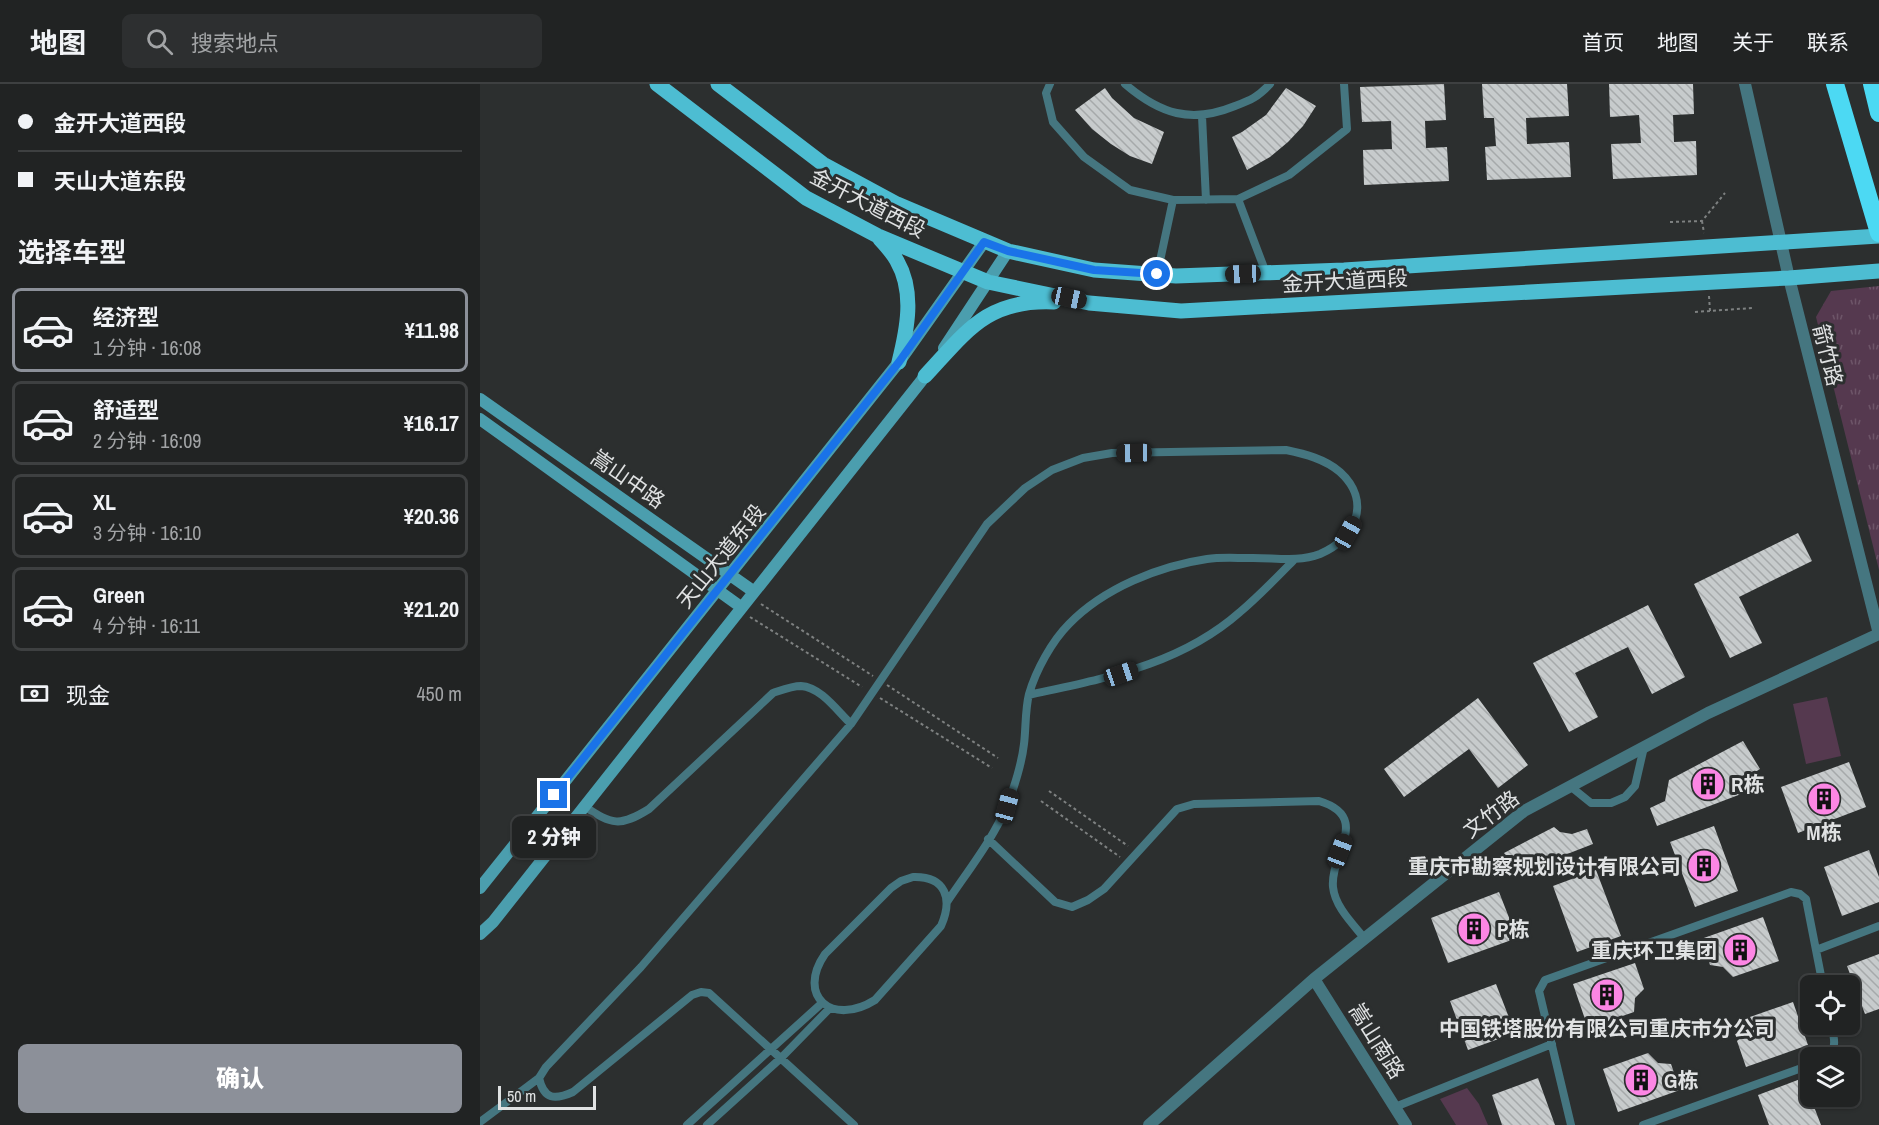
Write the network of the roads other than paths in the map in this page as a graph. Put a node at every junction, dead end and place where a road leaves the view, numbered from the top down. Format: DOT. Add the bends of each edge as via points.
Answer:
graph roads {
  1 [pos="657,84"];
  2 [pos="718,84"];
  3 [pos="1050,84"];
  4 [pos="1125,84"];
  5 [pos="1270,84"];
  6 [pos="1344,84"];
  7 [pos="1745,84"];
  8 [pos="1835,84"];
  9 [pos="1872,84"];
  10 [pos="1879,113"];
  11 [pos="1202,116"];
  12 [pos="1238,199"];
  13 [pos="1173,200"];
  14 [pos="1206,200"];
  15 [pos="1879,235"];
  16 [pos="878,236"];
  17 [pos="984,242"];
  18 [pos="1781,243"];
  19 [pos="1008,251"];
  20 [pos="1879,271"];
  21 [pos="963,272"];
  22 [pos="1266,273"];
  23 [pos="1157,274"];
  24 [pos="1789,278"];
  25 [pos="988,282"];
  26 [pos="1089,303"];
  27 [pos="899,362"];
  28 [pos="925,376"];
  29 [pos="480,399"];
  30 [pos="480,419"];
  31 [pos="1293,561"];
  32 [pos="732,574"];
  33 [pos="718,590"];
  34 [pos="755,596"];
  35 [pos="744,611"];
  36 [pos="1879,634"];
  37 [pos="1029,695"];
  38 [pos="851,724"];
  39 [pos="1644,747"];
  40 [pos="1570,786"];
  41 [pos="584,806"];
  42 [pos="988,839"];
  43 [pos="480,888"];
  44 [pos="947,902"];
  45 [pos="1879,926"];
  46 [pos="480,934"];
  47 [pos="1365,939"];
  48 [pos="1816,951"];
  49 [pos="1821,975"];
  50 [pos="1314,979"];
  51 [pos="826,1006"];
  52 [pos="1552,1044"];
  53 [pos="772,1050"];
  54 [pos="781,1058"];
  55 [pos="1800,1069"];
  56 [pos="539,1078"];
  57 [pos="1395,1107"];
  58 [pos="480,1122"];
  59 [pos="687,1125"];
  60 [pos="706,1125"];
  61 [pos="854,1125"];
  62 [pos="1149,1125"];
  63 [pos="1406,1125"];
  64 [pos="1571,1125"];
  65 [pos="1643,1125"];
  1 -- 16 [label="main road, 金开大道西段" via="806,198"];
  2 -- 17 [label="main road, 金开大道西段" via="824,164 897,204"];
  3 -- 13 [label="lane" via="1046,93 1053,122 1084,157 1130,190"];
  4 -- 11 [label="lane" via="1144,101 1169,112"];
  5 -- 11 [label="lane" via="1258,97"];
  6 -- 12 [label="lane" via="1347,129 1289,175"];
  7 -- 18 [label="street, 箭竹路"];
  8 -- 15 [label="highway"];
  9 -- 10 [label="highway"];
  11 -- 14 [label="lane"];
  12 -- 14 [label="lane"];
  12 -- 22 [label="lane"];
  13 -- 14 [label="lane"];
  13 -- 23 [label="lane"];
  15 -- 18 [label="main road, 金开大道西段"];
  16 -- 21 [label="main road, 金开大道西段"];
  16 -- 27 [label="main road" via="898,262 907,295 907,329"];
  17 -- 19 [label="main road, 金开大道西段"];
  17 -- 21 [label="main road, 天山大道东段"];
  18 -- 22 [label="main road, 金开大道西段"];
  18 -- 24 [label="street, 箭竹路"];
  19 -- 23 [label="main road, 金开大道西段" via="1094,270"];
  19 -- 25 [label="main road"];
  20 -- 24 [label="main road, 金开大道西段"];
  21 -- 25 [label="main road, 金开大道西段"];
  21 -- 27 [label="main road, 天山大道东段"];
  22 -- 23 [label="main road, 金开大道西段"];
  24 -- 26 [label="main road, 金开大道西段" via="1181,311"];
  24 -- 36 [label="street, 箭竹路"];
  25 -- 26 [label="main road, 金开大道西段"];
  25 -- 28 [label="main road"];
  26 -- 28 [label="main road" via="1041,301 998,310 977,323"];
  27 -- 32 [label="main road, 天山大道东段"];
  28 -- 34 [label="main road"];
  29 -- 32 [label="main road, 嵩山中路"];
  30 -- 33 [label="main road, 嵩山中路"];
  31 -- 37 [label="lane" via="1239,613 1182,651 1121,674"];
  31 -- 37 [label="lane" via="1208,559 1165,569 1133,582 1097,601 1069,624 1053,645"];
  31 -- 38 [label="lane" via="1334,547 1356,519 1352,485 1338,471 1311,455 1286,450 1112,453 1083,458 1052,470 1025,488 987,524"];
  32 -- 33 [label="main road, 天山大道东段"];
  32 -- 34 [label="main road, 嵩山中路"];
  33 -- 35 [label="main road, 嵩山中路"];
  33 -- 43 [label="main road, 天山大道东段"];
  34 -- 35 [label="main road"];
  35 -- 41 [label="main road"];
  36 -- 39 [label="street, 文竹路" via="1708,712"];
  37 -- 42 [label="lane" via="1023,747 1007,806"];
  38 -- 41 [label="lane" via="818,693 803,686 786,688 773,693 649,809 634,818 619,822 604,819"];
  38 -- 56 [label="lane" via="640,968"];
  39 -- 40 [label="street, 文竹路"];
  39 -- 40 [label="lane" via="1635,786 1625,797 1611,803 1591,802"];
  40 -- 47 [label="street, 文竹路" via="1524,811"];
  41 -- 46 [label="main road"];
  42 -- 44 [label="lane"];
  42 -- 47 [label="lane" via="1055,902 1072,907 1104,889 1177,809 1194,804 1319,801 1332,805 1343,816 1347,833 1334,869 1333,888 1338,904"];
  44 -- 51 [label="lane" via="941,926 875,1000 852,1010"];
  44 -- 51 [label="lane" via="943,888 924,877 901,881 891,888 819,963 815,985"];
  45 -- 48 [label="lane"];
  47 -- 50 [label="street, 文竹路"];
  48 -- 49 [label="lane"];
  48 -- 52 [label="lane" via="1806,899 1791,892 1545,980 1539,991"];
  50 -- 57 [label="street, 嵩山南路"];
  50 -- 62 [label="street, 文竹路"];
  51 -- 53 [label="lane"];
  51 -- 54 [label="lane"];
  52 -- 57 [label="lane"];
  52 -- 64 [label="lane"];
  53 -- 54 [label="lane"];
  53 -- 56 [label="lane" via="718,1000 701,992 692,995 573,1092 561,1098 549,1096"];
  53 -- 59 [label="lane"];
  54 -- 60 [label="lane"];
  54 -- 61 [label="lane"];
  55 -- 65 [label="lane"];
  56 -- 58 [label="lane"];
  57 -- 63 [label="street, 嵩山南路"];
}
